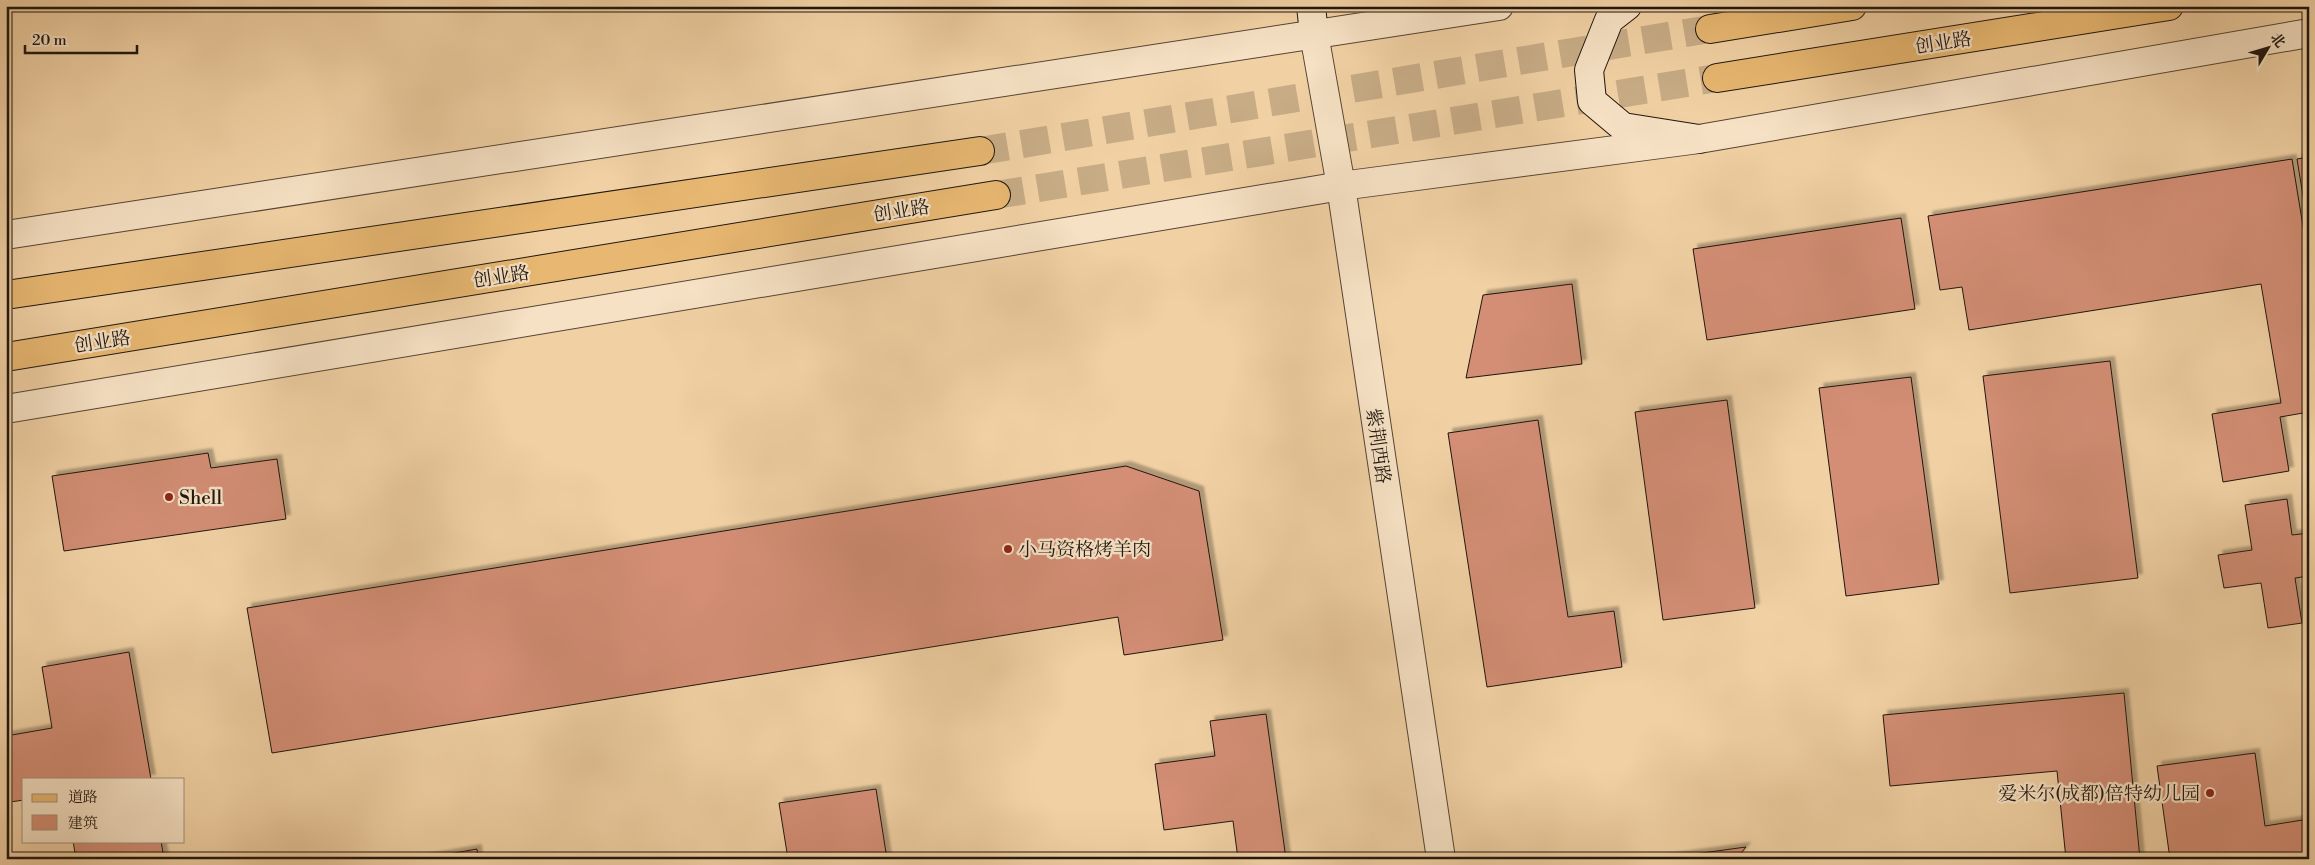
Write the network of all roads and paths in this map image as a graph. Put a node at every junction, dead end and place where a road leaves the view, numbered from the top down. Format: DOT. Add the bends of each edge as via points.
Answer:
graph roads {
  1 [pos="1311,6"];
  2 [pos="1498,6"];
  3 [pos="1627,6"];
  4 [pos="1852,6"];
  5 [pos="2170,6"];
  6 [pos="1710,29"];
  7 [pos="2309,33"];
  8 [pos="1314,34"];
  9 [pos="1717,78"];
  10 [pos="1699,139"];
  11 [pos="980,151"];
  12 [pos="1340,186"];
  13 [pos="996,195"];
  14 [pos="6,235"];
  15 [pos="6,295"];
  16 [pos="6,357"];
  17 [pos="6,409"];
  18 [pos="1441,859"];
  1 -- 8 [label="street, 紫荆西路"];
  2 -- 8 [label="street"];
  3 -- 10 [label="street" via="1609,20 1589,70 1592,101 1623,127"];
  4 -- 6 [label="main road"];
  5 -- 9 [label="main road, 创业路"];
  7 -- 10 [label="street"];
  8 -- 12 [label="street, 紫荆西路"];
  8 -- 14 [label="street"];
  10 -- 12 [label="street"];
  11 -- 15 [label="main road"];
  12 -- 17 [label="street"];
  12 -- 18 [label="street, 紫荆西路"];
  13 -- 16 [label="main road, 创业路"];
}
